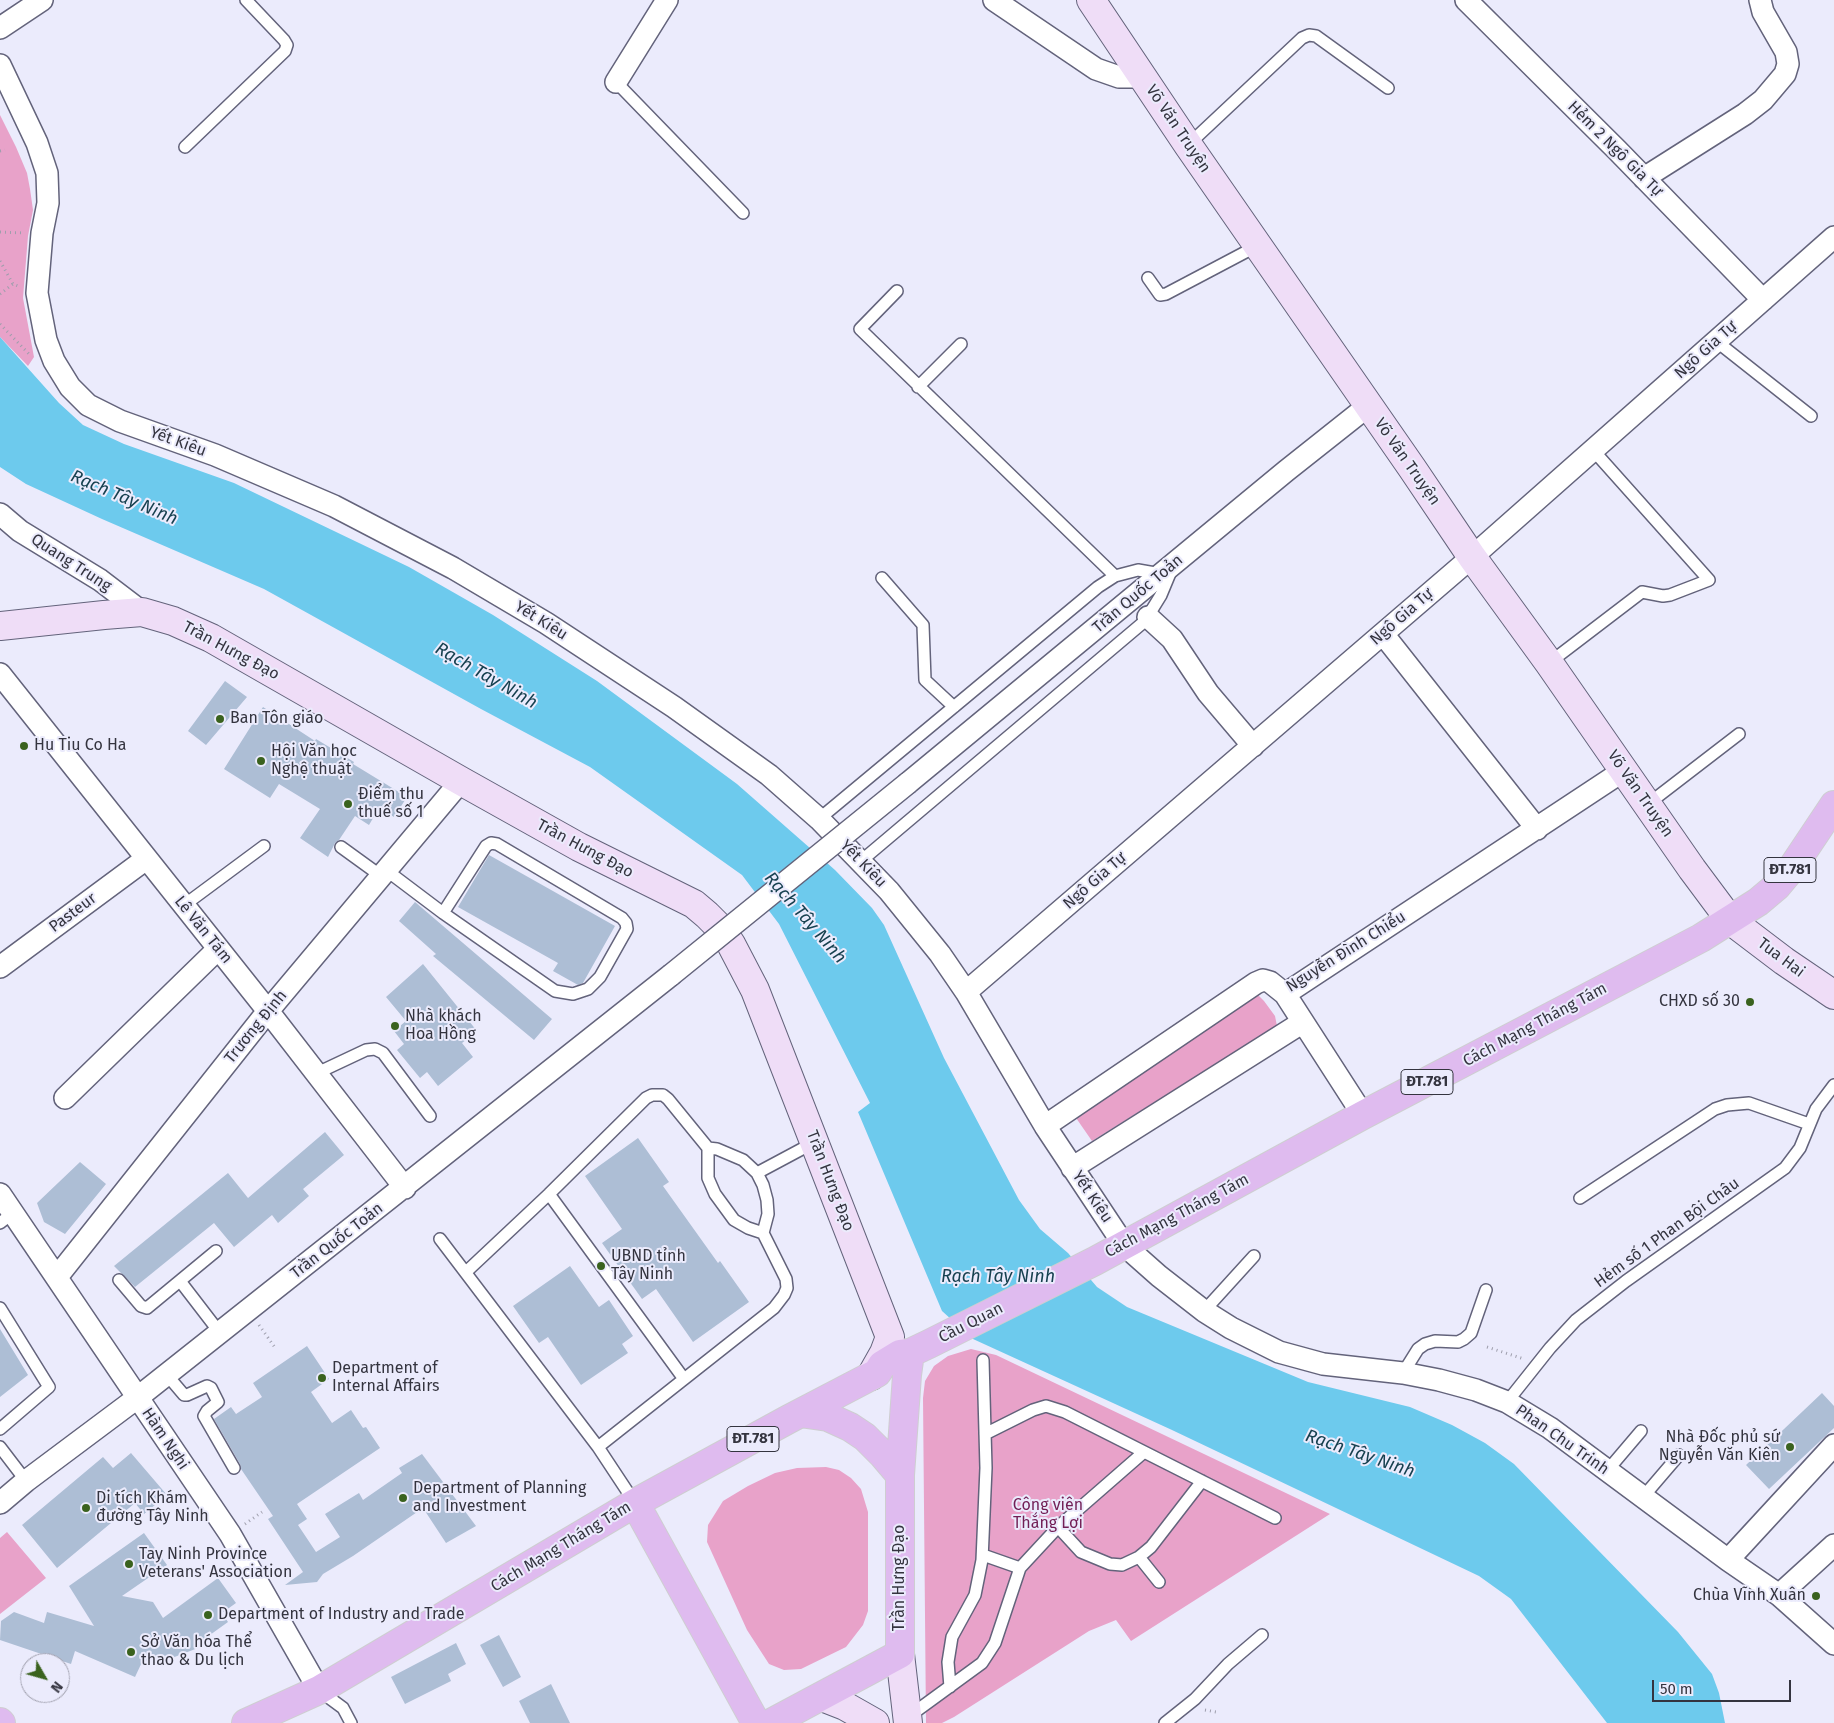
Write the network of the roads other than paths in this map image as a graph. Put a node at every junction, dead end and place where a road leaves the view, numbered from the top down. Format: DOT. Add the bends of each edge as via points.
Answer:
graph roads {
  1 [pos="42,0"];
  2 [pos="246,0"];
  3 [pos="667,0"];
  4 [pos="994,0"];
  5 [pos="1091,0"];
  6 [pos="1466,0"];
  7 [pos="1760,0"];
  8 [pos="0,28"];
  9 [pos="0,64"];
  10 [pos="1143,77"];
  11 [pos="616,82"];
  12 [pos="1388,88"];
  13 [pos="1188,145"];
  14 [pos="185,147"];
  15 [pos="1644,178"];
  16 [pos="743,213"];
  17 [pos="1834,237"];
  18 [pos="1257,246"];
  19 [pos="1148,278"];
  20 [pos="897,290"];
  21 [pos="1763,300"];
  22 [pos="1716,341"];
  23 [pos="961,344"];
  24 [pos="918,387"];
  25 [pos="1368,406"];
  26 [pos="1811,416"];
  27 [pos="1593,450"];
  28 [pos="0,514"];
  29 [pos="1472,557"];
  30 [pos="1168,569"];
  31 [pos="1115,576"];
  32 [pos="882,578"];
  33 [pos="142,612"];
  34 [pos="1148,616"];
  35 [pos="0,626"];
  36 [pos="1383,634"];
  37 [pos="1549,663"];
  38 [pos="0,674"];
  39 [pos="954,707"];
  40 [pos="1740,734"];
  41 [pos="1253,746"];
  42 [pos="1623,772"];
  43 [pos="461,782"];
  44 [pos="1648,804"];
  45 [pos="1834,805"];
  46 [pos="819,819"];
  47 [pos="1537,829"];
  48 [pos="264,846"];
  49 [pos="342,847"];
  50 [pos="146,859"];
  51 [pos="861,861"];
  52 [pos="383,873"];
  53 [pos="183,906"];
  54 [pos="444,913"];
  55 [pos="1730,920"];
  56 [pos="218,949"];
  57 [pos="0,966"];
  58 [pos="966,992"];
  59 [pos="1285,994"];
  60 [pos="1834,995"];
  61 [pos="268,1011"];
  62 [pos="1303,1022"];
  63 [pos="315,1074"];
  64 [pos="1834,1085"];
  65 [pos="65,1098"];
  66 [pos="1362,1115"];
  67 [pos="430,1116"];
  68 [pos="1809,1124"];
  69 [pos="1045,1126"];
  70 [pos="815,1142"];
  71 [pos="708,1148"];
  72 [pos="1072,1168"];
  73 [pos="757,1174"];
  74 [pos="405,1188"];
  75 [pos="0,1194"];
  76 [pos="549,1194"];
  77 [pos="1580,1198"];
  78 [pos="6,1218"];
  79 [pos="763,1233"];
  80 [pos="440,1239"];
  81 [pos="1124,1245"];
  82 [pos="216,1251"];
  83 [pos="1254,1256"];
  84 [pos="1094,1261"];
  85 [pos="466,1272"];
  86 [pos="58,1278"];
  87 [pos="119,1280"];
  88 [pos="180,1281"];
  89 [pos="1486,1290"];
  90 [pos="0,1308"];
  91 [pos="1204,1311"];
  92 [pos="220,1333"];
  93 [pos="911,1346"];
  94 [pos="983,1360"];
  95 [pos="1403,1374"];
  96 [pos="167,1375"];
  97 [pos="874,1375"];
  98 [pos="684,1379"];
  99 [pos="137,1398"];
  100 [pos="1507,1402"];
  101 [pos="800,1413"];
  102 [pos="0,1429"];
  103 [pos="1641,1431"];
  104 [pos="985,1434"];
  105 [pos="1834,1446"];
  106 [pos="0,1447"];
  107 [pos="598,1447"];
  108 [pos="1144,1452"];
  109 [pos="1679,1455"];
  110 [pos="234,1468"];
  111 [pos="1608,1470"];
  112 [pos="900,1475"];
  113 [pos="26,1481"];
  114 [pos="1202,1481"];
  115 [pos="1643,1497"];
  116 [pos="0,1503"];
  117 [pos="636,1503"];
  118 [pos="1275,1518"];
  119 [pos="1058,1527"];
  120 [pos="1834,1545"];
  121 [pos="982,1554"];
  122 [pos="1139,1557"];
  123 [pos="1728,1560"];
  124 [pos="1020,1568"];
  125 [pos="1159,1582"];
  126 [pos="1780,1595"];
  127 [pos="1262,1635"];
  128 [pos="1834,1644"];
  129 [pos="900,1654"];
  130 [pos="950,1687"];
  131 [pos="318,1690"];
  132 [pos="822,1697"];
  133 [pos="907,1721"];
  134 [pos="246,1723"];
  135 [pos="351,1723"];
  136 [pos="756,1723"];
  137 [pos="772,1723"];
  138 [pos="875,1723"];
  139 [pos="1165,1723"];
  1 -- 8 [label="street"];
  2 -- 14 [label="lane" via="284,40 285,51"];
  3 -- 11 [label="street"];
  4 -- 10 [label="street" via="1096,70 1119,77"];
  5 -- 10 [label="street, Võ Văn Truyện"];
  6 -- 15 [label="street, Hẻm 2 Ngô Gia Tự"];
  7 -- 15 [label="street" via="1763,12 1786,52 1788,64 1785,74 1763,100 1745,114"];
  9 -- 46 [label="street, Yết Kiêu" via="37,143 47,173 48,204 37,293 46,340 70,387 88,405 120,421 215,455 334,506 453,568 546,623 674,708 769,775"];
  10 -- 13 [label="street, Võ Văn Truyện"];
  11 -- 16 [label="lane"];
  12 -- 13 [label="lane" via="1316,36 1309,35"];
  13 -- 18 [label="street, Võ Văn Truyện"];
  15 -- 21 [label="street, Hẻm 2 Ngô Gia Tự"];
  17 -- 21 [label="street, Ngô Gia Tự"];
  18 -- 19 [label="lane" via="1166,294 1160,294"];
  18 -- 25 [label="street, Võ Văn Truyện"];
  20 -- 24 [label="lane" via="860,329"];
  21 -- 22 [label="street, Ngô Gia Tự"];
  22 -- 26 [label="lane"];
  22 -- 27 [label="street, Ngô Gia Tự"];
  23 -- 24 [label="lane"];
  24 -- 31 [label="lane"];
  25 -- 29 [label="street, Võ Văn Truyện"];
  25 -- 30 [label="street, Trần Quốc Toản"];
  27 -- 29 [label="street, Ngô Gia Tự"];
  27 -- 37 [label="lane" via="1709,580 1670,596 1642,592"];
  28 -- 33 [label="street, Quang Trung"];
  29 -- 36 [label="street, Ngô Gia Tự"];
  29 -- 37 [label="street, Võ Văn Truyện"];
  30 -- 31 [label="lane" via="1138,570"];
  30 -- 34 [label="lane" via="1161,595"];
  30 -- 74 [label="street, Trần Quốc Toản, bridge"];
  31 -- 39 [label="lane"];
  32 -- 39 [label="lane" via="923,625 925,680"];
  33 -- 35 [label="street, Trần Hưng Đạo"];
  33 -- 43 [label="street, Trần Hưng Đạo" via="173,621 211,638"];
  34 -- 41 [label="street" via="1172,639 1208,693"];
  34 -- 51 [label="lane"];
  36 -- 41 [label="street, Ngô Gia Tự"];
  36 -- 47 [label="street"];
  37 -- 42 [label="street, Võ Văn Truyện"];
  38 -- 50 [label="street, Lê Văn Tám"];
  39 -- 46 [label="lane"];
  40 -- 44 [label="lane"];
  41 -- 58 [label="street, Ngô Gia Tự"];
  42 -- 44 [label="street, Võ Văn Truyện"];
  42 -- 47 [label="street, Nguyễn Đình Chiểu"];
  43 -- 52 [label="street, Trương Định"];
  43 -- 70 [label="street, Trần Hưng Đạo" via="579,848 694,904 721,929 755,990"];
  44 -- 55 [label="street, Võ Văn Truyện"];
  45 -- 55 [label="main road, Cách Mạng Tháng Tám / ĐT.781" via="1777,886"];
  46 -- 51 [label="street, Yết Kiêu"];
  47 -- 59 [label="street, Nguyễn Đình Chiểu"];
  48 -- 53 [label="lane"];
  49 -- 52 [label="lane"];
  50 -- 53 [label="street, Lê Văn Tám"];
  50 -- 57 [label="street, Pasteur"];
  51 -- 58 [label="street, Yết Kiêu" via="940,954"];
  52 -- 54 [label="lane"];
  52 -- 61 [label="street, Trương Định"];
  53 -- 56 [label="street, Lê Văn Tám"];
  54 -- 54 [label="lane" via="491,843 622,918 628,929 595,983 573,994 555,991"];
  55 -- 60 [label="street, Tua Hai"];
  55 -- 66 [label="main road, Cách Mạng Tháng Tám / ĐT.781"];
  56 -- 61 [label="street, Lê Văn Tám"];
  56 -- 65 [label="street"];
  58 -- 69 [label="street, Yết Kiêu"];
  59 -- 62 [label="street"];
  59 -- 69 [label="street, Nguyễn Đình Chiểu" via="1270,982 1256,983"];
  61 -- 63 [label="street, Lê Văn Tám"];
  61 -- 86 [label="street, Trương Định"];
  62 -- 66 [label="street"];
  62 -- 72 [label="street"];
  63 -- 67 [label="lane" via="366,1050 375,1049 383,1053"];
  63 -- 74 [label="street, Lê Văn Tám"];
  64 -- 68 [label="lane, Hẻm số 1 Phan Bội Châu" via="1816,1108"];
  66 -- 81 [label="main road, Cách Mạng Tháng Tám / ĐT.781"];
  68 -- 77 [label="lane" via="1749,1103 1727,1105 1715,1109"];
  68 -- 100 [label="lane, Hẻm số 1 Phan Bội Châu" via="1800,1148 1785,1168 1576,1320"];
  69 -- 72 [label="street, Yết Kiêu"];
  70 -- 73 [label="lane"];
  70 -- 93 [label="street, Trần Hưng Đạo"];
  71 -- 73 [label="lane" via="743,1160"];
  71 -- 76 [label="lane" via="668,1099 663,1095 652,1095"];
  71 -- 79 [label="lane" via="708,1178 716,1194 734,1220"];
  72 -- 81 [label="street, Yết Kiêu"];
  73 -- 79 [label="lane" via="767,1200 768,1214"];
  74 -- 92 [label="street, Trần Quốc Toản"];
  75 -- 78 [label="street, Hàm Nghi"];
  76 -- 85 [label="lane"];
  76 -- 98 [label="lane"];
  78 -- 86 [label="street, Hàm Nghi"];
  79 -- 98 [label="lane" via="786,1279 784,1295 774,1308"];
  80 -- 85 [label="lane"];
  81 -- 84 [label="main road, Cách Mạng Tháng Tám / ĐT.781"];
  81 -- 91 [label="street, Phan Chu Trinh"];
  82 -- 88 [label="lane"];
  83 -- 91 [label="lane"];
  84 -- 93 [label="main road, Cầu Quan / ĐT.781"];
  85 -- 107 [label="lane"];
  86 -- 99 [label="street, Hàm Nghi"];
  87 -- 88 [label="lane" via="144,1308"];
  88 -- 92 [label="lane"];
  89 -- 95 [label="lane" via="1471,1333 1458,1342 1426,1344 1418,1349"];
  90 -- 102 [label="lane" via="49,1387"];
  91 -- 95 [label="street, Phan Chu Trinh" via="1279,1352 1323,1364"];
  92 -- 96 [label="street, Trần Quốc Toản"];
  93 -- 97 [label="main road, Cầu Quan" via="905,1362 887,1373"];
  93 -- 112 [label="main road, Trần Hưng Đạo"];
  94 -- 104 [label="lane"];
  95 -- 100 [label="street, Phan Chu Trinh" via="1439,1380"];
  96 -- 99 [label="street, Trần Quốc Toản"];
  96 -- 110 [label="lane" via="184,1395 207,1386 211,1388 218,1402 204,1416"];
  97 -- 101 [label="main road, Cách Mạng Tháng Tám / ĐT.781"];
  98 -- 107 [label="lane"];
  99 -- 113 [label="street, Trần Quốc Toản"];
  99 -- 131 [label="street, Hàm Nghi" via="230,1534"];
  100 -- 111 [label="street, Phan Chu Trinh"];
  101 -- 112 [label="main road" via="828,1417 850,1427 883,1455"];
  101 -- 117 [label="main road, Cách Mạng Tháng Tám / ĐT.781"];
  103 -- 111 [label="lane"];
  104 -- 108 [label="lane" via="1046,1406 1065,1412"];
  104 -- 121 [label="lane"];
  105 -- 123 [label="street"];
  106 -- 113 [label="lane"];
  107 -- 117 [label="lane"];
  108 -- 114 [label="lane"];
  108 -- 119 [label="lane"];
  109 -- 115 [label="lane"];
  111 -- 115 [label="street, Phan Chu Trinh"];
  112 -- 129 [label="main road, Trần Hưng Đạo"];
  113 -- 116 [label="street, Trần Quốc Toản"];
  114 -- 118 [label="lane"];
  114 -- 122 [label="lane" via="1151,1547"];
  115 -- 123 [label="street, Phan Chu Trinh"];
  117 -- 131 [label="main road, Cách Mạng Tháng Tám / ĐT.781"];
  117 -- 136 [label="main road"];
  119 -- 122 [label="lane" via="1081,1552 1110,1564 1122,1565"];
  119 -- 124 [label="lane"];
  120 -- 126 [label="street"];
  121 -- 124 [label="lane"];
  121 -- 130 [label="lane" via="975,1595 952,1637 948,1662"];
  122 -- 125 [label="lane"];
  123 -- 126 [label="street, Phan Chu Trinh"];
  124 -- 130 [label="lane" via="996,1643 982,1663"];
  126 -- 128 [label="street, Phan Chu Trinh"];
  127 -- 139 [label="lane"];
  129 -- 132 [label="main road, Trần Hưng Đạo"];
  129 -- 133 [label="street, Trần Hưng Đạo"];
  130 -- 133 [label="lane"];
  131 -- 134 [label="main road, Cách Mạng Tháng Tám / ĐT.781"];
  131 -- 135 [label="lane" via="343,1708"];
  132 -- 137 [label="main road, Trần Hưng Đạo"];
  132 -- 138 [label="street"];
}
